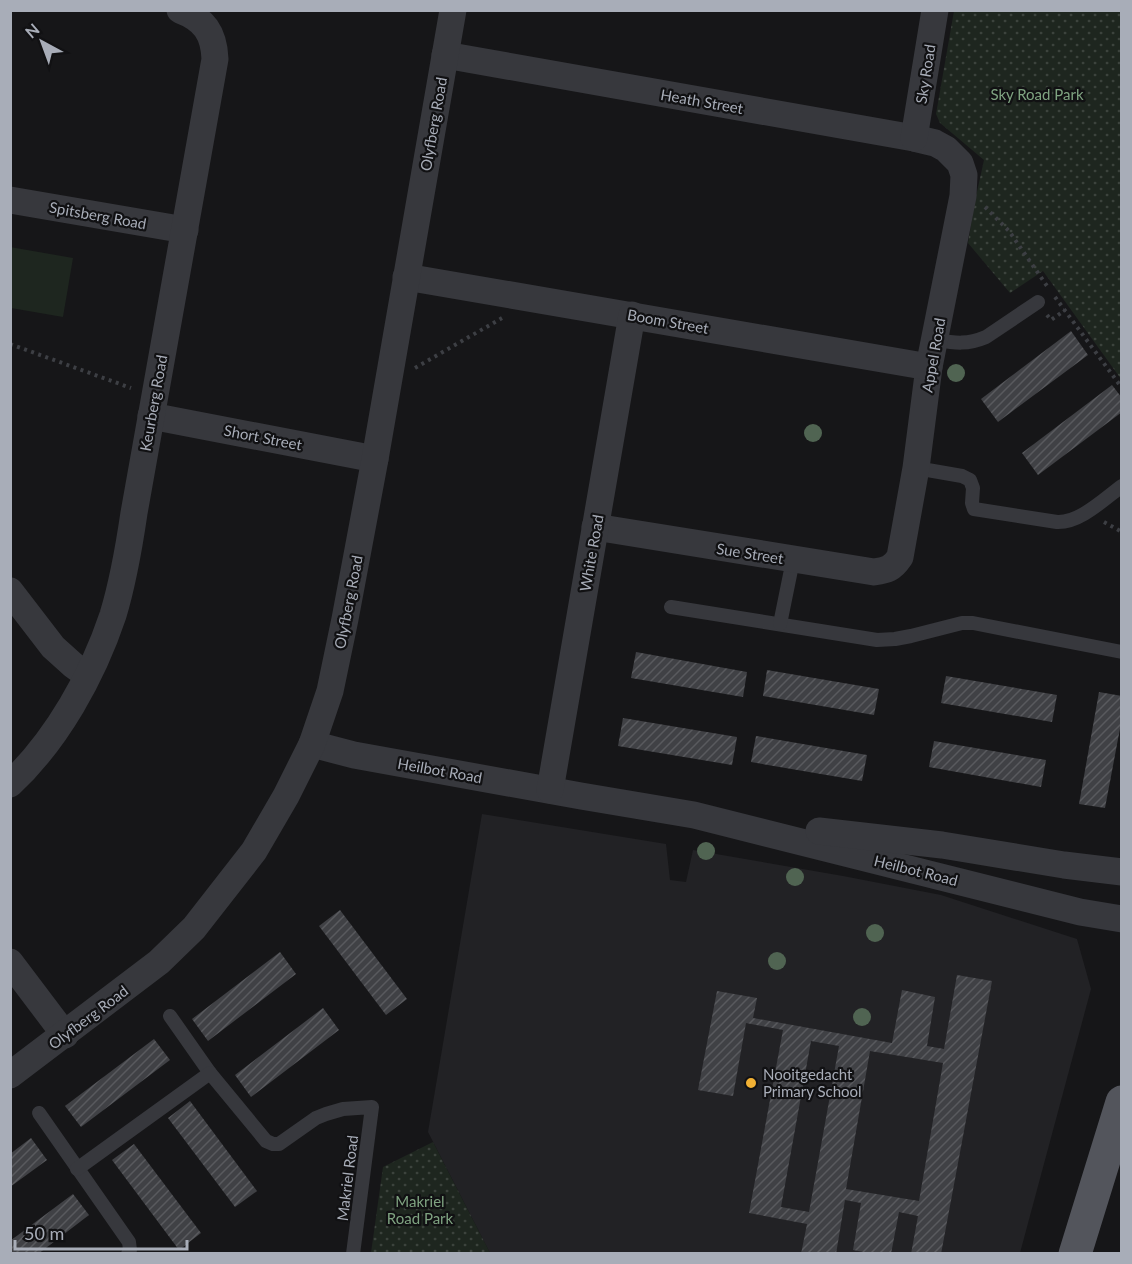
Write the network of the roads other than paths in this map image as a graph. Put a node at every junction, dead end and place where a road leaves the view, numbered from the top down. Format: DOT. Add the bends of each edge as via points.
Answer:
graph roads {
  1 [pos="180,10"];
  2 [pos="453,10"];
  3 [pos="935,10"];
  4 [pos="445,55"];
  5 [pos="914,138"];
  6 [pos="954,157"];
  7 [pos="10,200"];
  8 [pos="185,230"];
  9 [pos="406,277"];
  10 [pos="1038,302"];
  11 [pos="632,315"];
  12 [pos="935,340"];
  13 [pos="929,368"];
  14 [pos="153,406"];
  15 [pos="375,459"];
  16 [pos="916,468"];
  17 [pos="1122,486"];
  18 [pos="595,527"];
  19 [pos="900,557"];
  20 [pos="793,560"];
  21 [pos="10,591"];
  22 [pos="671,607"];
  23 [pos="780,624"];
  24 [pos="1122,652"];
  25 [pos="87,675"];
  26 [pos="312,744"];
  27 [pos="10,784"];
  28 [pos="550,790"];
  29 [pos="711,819"];
  30 [pos="1122,872"];
  31 [pos="1122,919"];
  32 [pos="10,962"];
  33 [pos="170,1016"];
  34 [pos="65,1035"];
  35 [pos="210,1073"];
  36 [pos="10,1075"];
  37 [pos="1122,1102"];
  38 [pos="39,1113"];
  39 [pos="77,1169"];
  40 [pos="128,1254"];
  41 [pos="353,1254"];
  42 [pos="1075,1254"];
  1 -- 8 [label="street, Keurberg Road" via="198,19 215,47"];
  2 -- 4 [label="street, Olyfberg Road"];
  3 -- 5 [label="street, Sky Road"];
  4 -- 5 [label="street, Heath Street"];
  4 -- 9 [label="street, Olyfberg Road"];
  5 -- 6 [label="street, Heath Street" via="935,143"];
  6 -- 12 [label="street, Appel Road" via="963,168 963,196"];
  7 -- 8 [label="street, Spitsberg Road"];
  8 -- 14 [label="street, Keurberg Road"];
  9 -- 11 [label="street, Boom Street"];
  9 -- 15 [label="street, Olyfberg Road"];
  10 -- 12 [label="lane" via="986,337 968,343"];
  11 -- 13 [label="street, Boom Street"];
  11 -- 18 [label="street, White Road"];
  12 -- 13 [label="street, Appel Road"];
  13 -- 16 [label="street, Appel Road"];
  14 -- 15 [label="street, Short Street"];
  14 -- 25 [label="street, Keurberg Road" via="127,560 113,614"];
  15 -- 26 [label="street, Olyfberg Road" via="330,691"];
  16 -- 17 [label="lane" via="970,480 974,509 1057,522 1071,521"];
  16 -- 19 [label="street, Appel Road"];
  18 -- 20 [label="street, Sue Street"];
  18 -- 28 [label="street, White Road"];
  19 -- 20 [label="street, Sue Street" via="895,565 874,572"];
  20 -- 23 [label="lane"];
  21 -- 25 [label="street" via="53,647"];
  22 -- 23 [label="lane"];
  23 -- 24 [label="lane" via="878,640 973,623"];
  25 -- 27 [label="street, Keurberg Road" via="57,728"];
  26 -- 28 [label="street, Heilbot Road"];
  26 -- 34 [label="street, Olyfberg Road" via="254,851 194,928 159,962"];
  28 -- 29 [label="street, Heilbot Road"];
  29 -- 30 [label="street, Heilbot Road" via="942,845"];
  29 -- 31 [label="street, Heilbot Road" via="1080,912"];
  32 -- 34 [label="street"];
  33 -- 35 [label="lane"];
  34 -- 36 [label="street, Olyfberg Road"];
  35 -- 39 [label="lane"];
  35 -- 41 [label="lane, Makriel Road" via="266,1141 273,1144 336,1110 372,1107"];
  37 -- 42 [label="main road"];
  38 -- 39 [label="lane"];
  39 -- 40 [label="lane" via="129,1242"];
}
